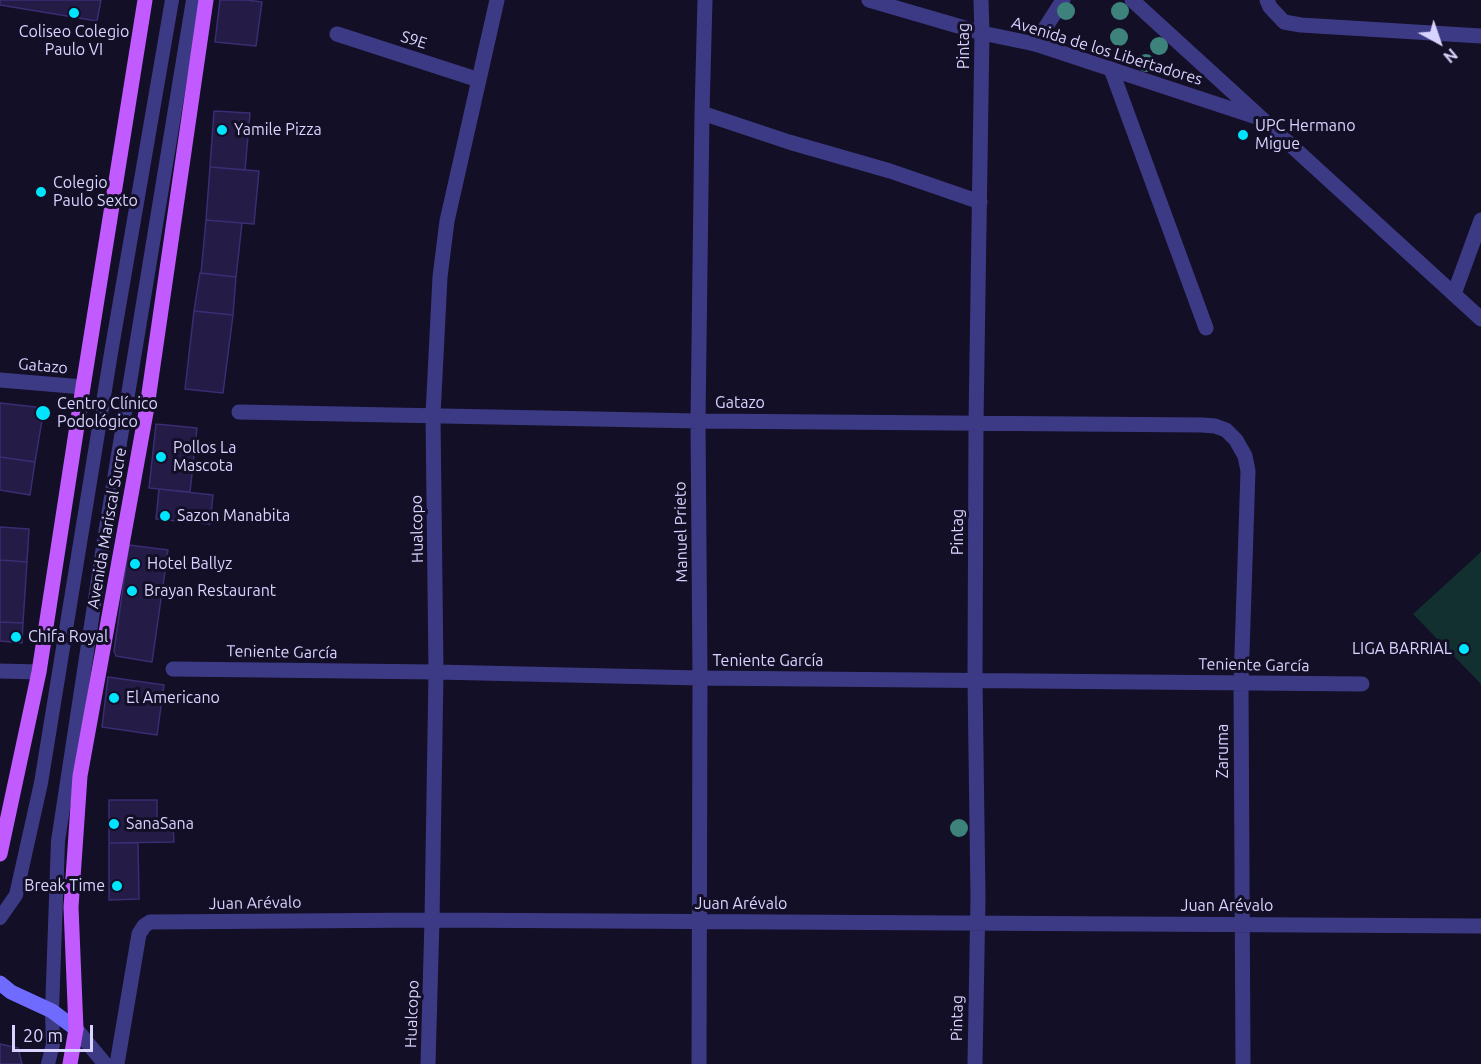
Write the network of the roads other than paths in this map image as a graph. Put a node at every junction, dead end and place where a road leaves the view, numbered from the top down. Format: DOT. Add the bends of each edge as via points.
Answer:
graph roads {
  1 [pos="145,0"];
  2 [pos="172,0"];
  3 [pos="193,0"];
  4 [pos="206,0"];
  5 [pos="497,0"];
  6 [pos="705,0"];
  7 [pos="869,0"];
  8 [pos="981,0"];
  9 [pos="1063,0"];
  10 [pos="1132,0"];
  11 [pos="1268,0"];
  12 [pos="982,33"];
  13 [pos="338,34"];
  14 [pos="1481,36"];
  15 [pos="1035,44"];
  16 [pos="1111,69"];
  17 [pos="479,80"];
  18 [pos="702,113"];
  19 [pos="1265,120"];
  20 [pos="980,202"];
  21 [pos="1481,220"];
  22 [pos="1454,294"];
  23 [pos="1481,319"];
  24 [pos="1206,327"];
  25 [pos="0,380"];
  26 [pos="83,387"];
  27 [pos="238,412"];
  28 [pos="434,415"];
  29 [pos="698,421"];
  30 [pos="976,422"];
  31 [pos="1236,440"];
  32 [pos="173,669"];
  33 [pos="0,671"];
  34 [pos="39,672"];
  35 [pos="436,672"];
  36 [pos="700,678"];
  37 [pos="975,680"];
  38 [pos="1241,683"];
  39 [pos="1362,684"];
  40 [pos="0,854"];
  41 [pos="0,918"];
  42 [pos="432,920"];
  43 [pos="699,922"];
  44 [pos="978,923"];
  45 [pos="1242,924"];
  46 [pos="1481,926"];
  47 [pos="4,990"];
  48 [pos="52,1011"];
  49 [pos="75,1029"];
  50 [pos="48,1064"];
  51 [pos="70,1064"];
  52 [pos="105,1064"];
  53 [pos="117,1064"];
  54 [pos="429,1064"];
  55 [pos="699,1064"];
  56 [pos="975,1064"];
  57 [pos="1243,1064"];
  1 -- 26 [label="main road"];
  2 -- 41 [label="lane" via="41,783 16,895"];
  3 -- 48 [label="lane" via="58,841"];
  4 -- 49 [label="main road, Avenida Mariscal Sucre" via="145,418 80,776 71,907"];
  5 -- 17 [label="street, Hualcopo"];
  6 -- 18 [label="street, Manuel Prieto"];
  7 -- 12 [label="street, Avenida de los Libertadores"];
  8 -- 12 [label="street, Pintag"];
  9 -- 15 [label="street"];
  10 -- 19 [label="street, Avenida de los Libertadores"];
  11 -- 14 [label="street" via="1284,22 1301,25"];
  12 -- 15 [label="street, Avenida de los Libertadores"];
  12 -- 20 [label="street, Pintag"];
  13 -- 17 [label="street, S9E"];
  15 -- 16 [label="street, Avenida de los Libertadores"];
  16 -- 19 [label="street, Avenida de los Libertadores"];
  16 -- 24 [label="street"];
  17 -- 28 [label="street, Hualcopo" via="447,221 440,277"];
  18 -- 20 [label="street"];
  18 -- 29 [label="street, Manuel Prieto"];
  19 -- 22 [label="street, Avenida de los Libertadores"];
  20 -- 30 [label="street, Pintag"];
  21 -- 22 [label="street"];
  22 -- 23 [label="street, Avenida de los Libertadores"];
  25 -- 26 [label="street, Gatazo"];
  26 -- 34 [label="main road"];
  27 -- 28 [label="street, Gatazo"];
  28 -- 29 [label="street, Gatazo"];
  28 -- 35 [label="street, Hualcopo"];
  29 -- 30 [label="street, Gatazo"];
  29 -- 36 [label="street, Manuel Prieto"];
  30 -- 31 [label="street, Gatazo" via="1202,425 1226,430"];
  30 -- 37 [label="street, Pintag"];
  31 -- 38 [label="street, Zaruma" via="1248,471"];
  32 -- 35 [label="street, Teniente García"];
  33 -- 34 [label="street"];
  34 -- 40 [label="main road"];
  35 -- 36 [label="street, Teniente García"];
  35 -- 42 [label="street, Hualcopo"];
  36 -- 37 [label="street, Teniente García"];
  36 -- 43 [label="street, Manuel Prieto"];
  37 -- 38 [label="street, Teniente García"];
  37 -- 44 [label="street, Pintag"];
  38 -- 39 [label="street, Teniente García"];
  38 -- 45 [label="street, Zaruma"];
  42 -- 43 [label="street, Juan Arévalo"];
  42 -- 53 [label="street, Juan Arévalo" via="150,922 139,934"];
  42 -- 54 [label="street, Hualcopo"];
  43 -- 44 [label="street, Juan Arévalo"];
  43 -- 55 [label="street, Manuel Prieto"];
  44 -- 45 [label="street, Juan Arévalo"];
  44 -- 56 [label="street, Pintag"];
  45 -- 46 [label="street, Juan Arévalo"];
  45 -- 57 [label="street, Zaruma"];
  47 -- 48 [label="main road"];
  48 -- 49 [label="main road"];
  48 -- 50 [label="lane" via="53,1044"];
  49 -- 51 [label="main road, Avenida Mariscal Sucre"];
  49 -- 52 [label="street"];
}
